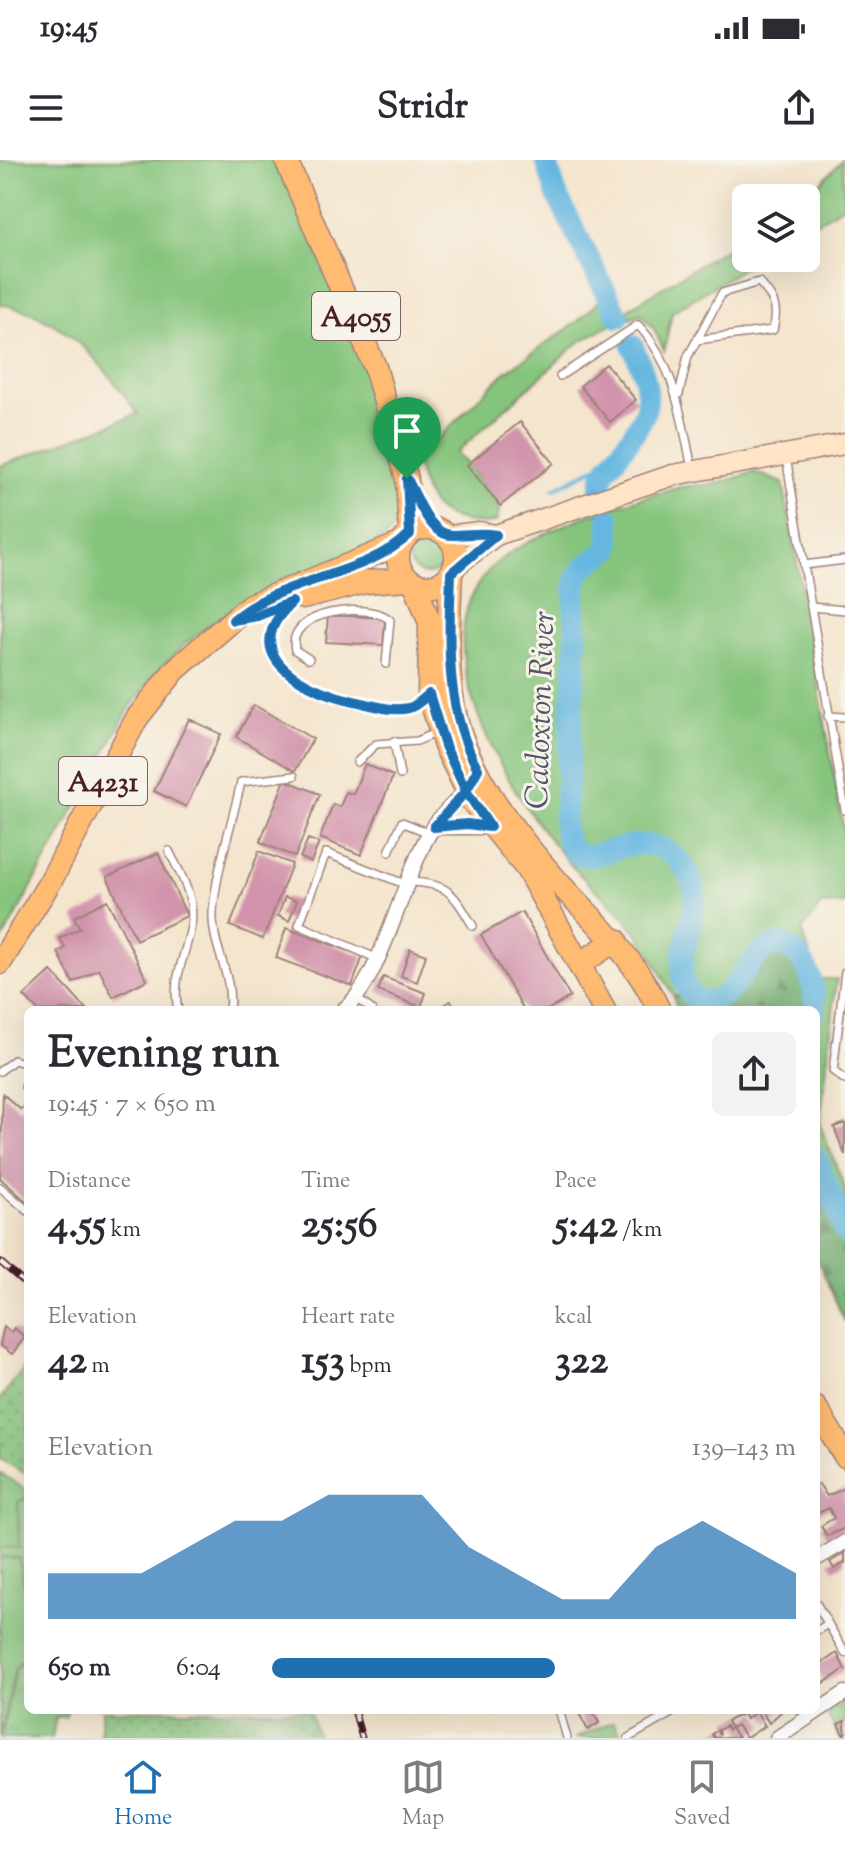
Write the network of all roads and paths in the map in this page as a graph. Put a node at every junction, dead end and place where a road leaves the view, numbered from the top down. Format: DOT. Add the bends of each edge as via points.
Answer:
graph roads {
  1 [pos="286,160"];
  2 [pos="697,340"];
  3 [pos="560,376"];
  4 [pos="679,394"];
  5 [pos="845,444"];
  6 [pos="785,453"];
  7 [pos="692,470"];
  8 [pos="407,479"];
  9 [pos="441,532"];
  10 [pos="496,535"];
  11 [pos="406,539"];
  12 [pos="845,560"];
  13 [pos="804,565"];
  14 [pos="452,571"];
  15 [pos="412,581"];
  16 [pos="292,602"];
  17 [pos="811,607"];
  18 [pos="845,610"];
  19 [pos="233,620"];
  20 [pos="309,659"];
  21 [pos="386,664"];
  22 [pos="429,694"];
  23 [pos="828,716"];
  24 [pos="845,717"];
  25 [pos="439,731"];
  26 [pos="394,741"];
  27 [pos="357,762"];
  28 [pos="478,769"];
  29 [pos="400,775"];
  30 [pos="294,776"];
  31 [pos="466,791"];
  32 [pos="845,810"];
  33 [pos="490,827"];
  34 [pos="431,830"];
  35 [pos="169,851"];
  36 [pos="389,852"];
  37 [pos="407,883"];
  38 [pos="473,926"];
  39 [pos="616,940"];
  40 [pos="376,958"];
  41 [pos="0,963"];
  42 [pos="580,964"];
  43 [pos="845,972"];
  44 [pos="643,980"];
  45 [pos="356,998"];
  46 [pos="178,1006"];
  47 [pos="230,1006"];
  48 [pos="347,1006"];
  49 [pos="367,1006"];
  50 [pos="602,1006"];
  51 [pos="647,1006"];
  52 [pos="657,1006"];
  53 [pos="24,1063"];
  54 [pos="0,1071"];
  55 [pos="845,1080"];
  56 [pos="0,1187"];
  57 [pos="24,1208"];
  58 [pos="820,1415"];
  59 [pos="845,1456"];
  60 [pos="845,1542"];
  61 [pos="820,1557"];
  62 [pos="820,1610"];
  63 [pos="828,1624"];
  64 [pos="820,1629"];
  65 [pos="845,1653"];
  66 [pos="845,1693"];
  67 [pos="820,1710"];
  68 [pos="560,1714"];
  69 [pos="670,1714"];
  70 [pos="813,1714"];
  71 [pos="567,1738"];
  72 [pos="628,1738"];
  73 [pos="777,1738"];
  1 -- 8 [label="main road, A4055" via="375,367"];
  2 -- 2 [label="lane" via="773,330 774,297 759,282 722,293"];
  2 -- 4 [label="lane"];
  3 -- 4 [label="lane" via="638,325"];
  4 -- 7 [label="lane"];
  5 -- 6 [label="main road"];
  6 -- 7 [label="main road"];
  6 -- 13 [label="lane"];
  7 -- 10 [label="main road"];
  8 -- 9 [label="main road, A4055"];
  8 -- 11 [label="main road, A4055"];
  9 -- 10 [label="main road"];
  9 -- 11 [label="main road" via="421,529"];
  9 -- 14 [label="main road" via="455,551"];
  10 -- 14 [label="main road"];
  11 -- 15 [label="main road" via="399,558"];
  11 -- 19 [label="main road, A4231" via="361,563 264,598"];
  12 -- 13 [label="lane"];
  13 -- 17 [label="lane"];
  14 -- 15 [label="main road" via="436,584"];
  14 -- 28 [label="main road" via="452,690 456,719"];
  15 -- 16 [label="main road, A4231" via="334,588"];
  15 -- 22 [label="main road" via="430,623"];
  16 -- 19 [label="main road, A4231"];
  16 -- 22 [label="lane" via="272,628 278,661 292,675 325,694 389,709 412,708"];
  17 -- 18 [label="lane"];
  17 -- 23 [label="lane"];
  19 -- 41 [label="main road, A4231" via="175,670 137,718 50,882"];
  20 -- 21 [label="lane" via="295,650 297,630 328,612 343,611 390,620"];
  22 -- 25 [label="main road"];
  23 -- 24 [label="lane"];
  23 -- 32 [label="lane"];
  25 -- 26 [label="lane" via="417,741"];
  25 -- 31 [label="main road"];
  26 -- 27 [label="lane" via="376,744"];
  26 -- 29 [label="lane"];
  28 -- 31 [label="street"];
  28 -- 39 [label="main road" via="530,849"];
  30 -- 47 [label="lane" via="241,782 213,911 215,938 232,990"];
  31 -- 33 [label="main road"];
  31 -- 34 [label="street"];
  33 -- 34 [label="street" via="467,824"];
  33 -- 42 [label="main road" via="527,869"];
  34 -- 36 [label="lane" via="402,822"];
  34 -- 37 [label="street"];
  35 -- 46 [label="lane" via="192,906 176,978"];
  37 -- 38 [label="lane" via="432,882 450,891"];
  37 -- 40 [label="street"];
  37 -- 40 [label="lane" via="326,853 299,925"];
  39 -- 42 [label="main road"];
  39 -- 44 [label="main road"];
  40 -- 45 [label="street"];
  42 -- 50 [label="main road"];
  43 -- 55 [label="lane" via="833,1071"];
  44 -- 51 [label="street"];
  44 -- 52 [label="main road"];
  45 -- 48 [label="street"];
  45 -- 49 [label="lane"];
  53 -- 54 [label="lane" via="14,1060"];
  56 -- 57 [label="lane"];
  58 -- 59 [label="main road"];
  60 -- 61 [label="street"];
  62 -- 63 [label="lane"];
  63 -- 64 [label="lane"];
  63 -- 65 [label="lane"];
  66 -- 67 [label="street"];
  68 -- 71 [label="lane"];
  69 -- 72 [label="lane"];
  70 -- 73 [label="street"];
}
